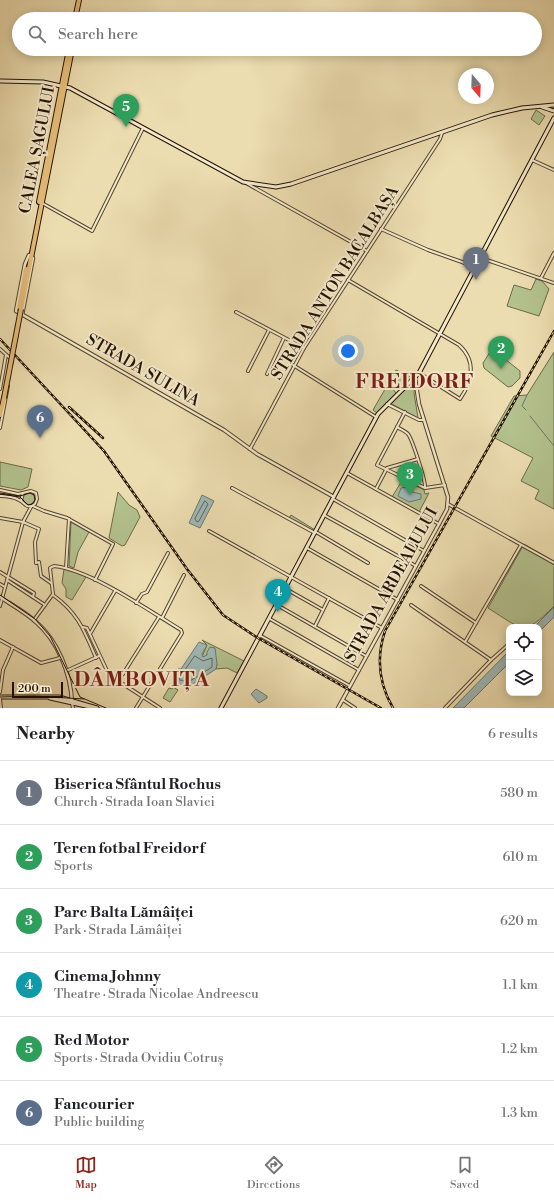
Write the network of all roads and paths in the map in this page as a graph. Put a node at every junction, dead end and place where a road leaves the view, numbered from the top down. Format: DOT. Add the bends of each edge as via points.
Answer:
graph roads {
  1 [pos="80,0"];
  2 [pos="77,12"];
  3 [pos="68,56"];
  4 [pos="70,56"];
  5 [pos="0,81"];
  6 [pos="64,86"];
  7 [pos="554,105"];
  8 [pos="541,106"];
  9 [pos="554,111"];
  10 [pos="554,118"];
  11 [pos="143,127"];
  12 [pos="442,132"];
  13 [pos="532,160"];
  14 [pos="554,170"];
  15 [pos="246,183"];
  16 [pos="262,185"];
  17 [pos="260,191"];
  18 [pos="42,205"];
  19 [pos="381,228"];
  20 [pos="367,251"];
  21 [pos="554,253"];
  22 [pos="31,254"];
  23 [pos="481,258"];
  24 [pos="475,268"];
  25 [pos="541,278"];
  26 [pos="348,280"];
  27 [pos="554,283"];
  28 [pos="18,309"];
  29 [pos="236,312"];
  30 [pos="22,315"];
  31 [pos="269,330"];
  32 [pos="440,334"];
  33 [pos="284,338"];
  34 [pos="304,348"];
  35 [pos="0,349"];
  36 [pos="6,355"];
  37 [pos="294,365"];
  38 [pos="248,371"];
  39 [pos="419,373"];
  40 [pos="3,374"];
  41 [pos="266,374"];
  42 [pos="10,376"];
  43 [pos="415,378"];
  44 [pos="0,389"];
  45 [pos="2,397"];
  46 [pos="0,403"];
  47 [pos="387,404"];
  48 [pos="405,412"];
  49 [pos="0,415"];
  50 [pos="376,416"];
  51 [pos="424,420"];
  52 [pos="397,427"];
  53 [pos="0,428"];
  54 [pos="250,449"];
  55 [pos="418,458"];
  56 [pos="386,470"];
  57 [pos="347,473"];
  58 [pos="444,485"];
  59 [pos="232,488"];
  60 [pos="424,488"];
  61 [pos="376,489"];
  62 [pos="0,490"];
  63 [pos="23,493"];
  64 [pos="0,496"];
  65 [pos="333,498"];
  66 [pos="21,501"];
  67 [pos="37,502"];
  68 [pos="448,504"];
  69 [pos="26,506"];
  70 [pos="32,506"];
  71 [pos="41,510"];
  72 [pos="27,512"];
  73 [pos="324,516"];
  74 [pos="0,518"];
  75 [pos="69,519"];
  76 [pos="23,522"];
  77 [pos="439,524"];
  78 [pos="209,531"];
  79 [pos="315,533"];
  80 [pos="521,545"];
  81 [pos="307,548"];
  82 [pos="425,551"];
  83 [pos="168,554"];
  84 [pos="368,563"];
  85 [pos="554,563"];
  86 [pos="416,567"];
  87 [pos="66,568"];
  88 [pos="0,572"];
  89 [pos="184,576"];
  90 [pos="8,577"];
  91 [pos="292,577"];
  92 [pos="7,580"];
  93 [pos="95,580"];
  94 [pos="0,584"];
  95 [pos="52,584"];
  96 [pos="421,586"];
  97 [pos="5,587"];
  98 [pos="286,589"];
  99 [pos="116,592"];
  100 [pos="53,595"];
  101 [pos="1,597"];
  102 [pos="33,597"];
  103 [pos="329,598"];
  104 [pos="398,600"];
  105 [pos="136,604"];
  106 [pos="45,605"];
  107 [pos="277,605"];
  108 [pos="411,605"];
  109 [pos="0,606"];
  110 [pos="323,610"];
  111 [pos="159,617"];
  112 [pos="162,618"];
  113 [pos="270,619"];
  114 [pos="34,620"];
  115 [pos="476,623"];
  116 [pos="315,626"];
  117 [pos="83,627"];
  118 [pos="382,628"];
  119 [pos="90,634"];
  120 [pos="261,636"];
  121 [pos="0,640"];
  122 [pos="465,642"];
  123 [pos="506,647"];
  124 [pos="14,648"];
  125 [pos="99,656"];
  126 [pos="366,656"];
  127 [pos="60,658"];
  128 [pos="96,658"];
  129 [pos="491,660"];
  130 [pos="2,670"];
  131 [pos="359,670"];
  132 [pos="66,671"];
  133 [pos="118,678"];
  134 [pos="350,686"];
  135 [pos="0,692"];
  136 [pos="142,697"];
  137 [pos="0,698"];
  138 [pos="342,699"];
  139 [pos="72,702"];
  140 [pos="1,708"];
  141 [pos="73,708"];
  142 [pos="96,708"];
  143 [pos="136,708"];
  144 [pos="160,708"];
  145 [pos="222,708"];
  146 [pos="338,708"];
  147 [pos="355,708"];
  148 [pos="445,708"];
  1 -- 2 [label="main road"];
  3 -- 6 [label="main road, CALEA ȘAGULUI"];
  4 -- 6 [label="main road, CALEA ȘAGULUI"];
  5 -- 6 [label="main road" via="43,82"];
  6 -- 11 [label="main road"];
  6 -- 18 [label="main road, CALEA ȘAGULUI"];
  6 -- 22 [label="main road, CALEA ȘAGULUI"];
  7 -- 8 [label="main road"];
  8 -- 9 [label="main road"];
  8 -- 12 [label="main road" via="496,114"];
  10 -- 13 [label="main road"];
  11 -- 15 [label="main road"];
  11 -- 18 [label="street" via="92,231"];
  12 -- 16 [label="main road" via="291,184 276,187"];
  12 -- 19 [label="street, STRADA ANTON BACALBAȘA" via="440,139"];
  13 -- 14 [label="street"];
  13 -- 23 [label="main road"];
  15 -- 16 [label="main road"];
  15 -- 17 [label="street"];
  16 -- 17 [label="street"];
  17 -- 20 [label="street"];
  18 -- 22 [label="main road, CALEA ȘAGULUI"];
  19 -- 20 [label="street, STRADA ANTON BACALBAȘA"];
  19 -- 24 [label="street"];
  20 -- 26 [label="street, STRADA ANTON BACALBAȘA"];
  21 -- 25 [label="street"];
  22 -- 28 [label="main road, CALEA ȘAGULUI"];
  22 -- 30 [label="street, CALEA ȘAGULUI" via="32,268"];
  23 -- 24 [label="main road"];
  23 -- 25 [label="street"];
  24 -- 32 [label="main road"];
  25 -- 27 [label="street"];
  26 -- 32 [label="street"];
  26 -- 34 [label="street, STRADA ANTON BACALBAȘA"];
  28 -- 30 [label="street, STRADA SULINA"];
  28 -- 45 [label="main road, CALEA ȘAGULUI, bridge"];
  29 -- 31 [label="street"];
  30 -- 54 [label="street, STRADA SULINA" via="220,428"];
  31 -- 33 [label="street"];
  31 -- 38 [label="street"];
  32 -- 39 [label="main road"];
  32 -- 39 [label="street" via="461,347 470,361 470,381 460,399"];
  33 -- 34 [label="street"];
  33 -- 41 [label="street"];
  34 -- 37 [label="street, STRADA ANTON BACALBAȘA"];
  35 -- 36 [label="street"];
  36 -- 40 [label="street"];
  36 -- 42 [label="street" via="13,362"];
  37 -- 50 [label="street"];
  37 -- 54 [label="street, STRADA ANTON BACALBAȘA"];
  39 -- 43 [label="main road"];
  40 -- 42 [label="street" via="7,372"];
  40 -- 44 [label="street"];
  42 -- 53 [label="street"];
  43 -- 47 [label="main road"];
  43 -- 51 [label="street, STRADA ARDEALULUI"];
  45 -- 46 [label="main road, CALEA ȘAGULUI"];
  45 -- 49 [label="main road, CALEA ȘAGULUI"];
  47 -- 48 [label="street"];
  47 -- 50 [label="main road"];
  48 -- 51 [label="street"];
  48 -- 52 [label="street"];
  50 -- 57 [label="main road"];
  51 -- 58 [label="street, STRADA ARDEALULUI"];
  52 -- 55 [label="street" via="408,434"];
  52 -- 56 [label="street" via="377,465"];
  54 -- 65 [label="street, STRADA SULINA"];
  55 -- 56 [label="street"];
  55 -- 60 [label="street" via="425,482"];
  56 -- 60 [label="street"];
  56 -- 61 [label="street"];
  57 -- 61 [label="street"];
  57 -- 65 [label="main road"];
  58 -- 60 [label="street"];
  58 -- 68 [label="street, STRADA ARDEALULUI"];
  59 -- 79 [label="street"];
  61 -- 77 [label="street"];
  62 -- 63 [label="street"];
  63 -- 66 [label="street"];
  63 -- 67 [label="street" via="33,491 37,496"];
  64 -- 66 [label="street"];
  65 -- 73 [label="main road"];
  65 -- 82 [label="street"];
  66 -- 69 [label="street"];
  67 -- 70 [label="street"];
  67 -- 71 [label="street"];
  68 -- 77 [label="street, STRADA ARDEALULUI"];
  68 -- 80 [label="street"];
  69 -- 70 [label="street"];
  69 -- 72 [label="street"];
  70 -- 71 [label="street"];
  70 -- 72 [label="street"];
  71 -- 75 [label="street"];
  72 -- 76 [label="street"];
  73 -- 79 [label="main road"];
  73 -- 86 [label="street"];
  74 -- 76 [label="street"];
  75 -- 87 [label="street"];
  75 -- 93 [label="street" via="114,544"];
  76 -- 90 [label="street"];
  76 -- 95 [label="street" via="39,529 35,542 36,563 39,562 41,576"];
  77 -- 82 [label="street, STRADA ARDEALULUI"];
  78 -- 91 [label="street"];
  79 -- 81 [label="main road"];
  79 -- 84 [label="street"];
  80 -- 85 [label="street"];
  80 -- 115 [label="street"];
  81 -- 91 [label="main road"];
  81 -- 104 [label="street"];
  82 -- 86 [label="street, STRADA ARDEALULUI"];
  83 -- 105 [label="street" via="147,592 142,594"];
  86 -- 104 [label="street, STRADA ARDEALULUI"];
  87 -- 93 [label="street"];
  87 -- 95 [label="street" via="50,567"];
  88 -- 90 [label="street"];
  89 -- 112 [label="street"];
  90 -- 92 [label="street"];
  90 -- 102 [label="street" via="34,593"];
  91 -- 98 [label="main road"];
  91 -- 103 [label="street"];
  92 -- 97 [label="street"];
  92 -- 102 [label="street"];
  93 -- 99 [label="street"];
  94 -- 97 [label="street"];
  95 -- 100 [label="street"];
  96 -- 115 [label="street"];
  97 -- 101 [label="street"];
  98 -- 107 [label="main road"];
  98 -- 110 [label="street"];
  99 -- 105 [label="street"];
  99 -- 119 [label="street"];
  100 -- 106 [label="street"];
  100 -- 117 [label="street" via="72,611"];
  101 -- 109 [label="street"];
  101 -- 114 [label="street"];
  102 -- 106 [label="street"];
  103 -- 110 [label="street"];
  103 -- 118 [label="street"];
  104 -- 118 [label="street, STRADA ARDEALULUI"];
  105 -- 111 [label="street"];
  106 -- 114 [label="street"];
  107 -- 113 [label="main road"];
  107 -- 116 [label="street"];
  108 -- 122 [label="street"];
  110 -- 116 [label="street"];
  111 -- 112 [label="street"];
  111 -- 133 [label="street"];
  112 -- 136 [label="street" via="182,631"];
  113 -- 120 [label="main road"];
  113 -- 131 [label="street"];
  114 -- 127 [label="street" via="49,637"];
  115 -- 122 [label="street"];
  116 -- 126 [label="street"];
  117 -- 119 [label="street" via="86,627"];
  117 -- 128 [label="street"];
  118 -- 126 [label="street, STRADA ARDEALULUI"];
  119 -- 125 [label="street"];
  120 -- 134 [label="street"];
  120 -- 145 [label="main road"];
  121 -- 124 [label="street"];
  122 -- 129 [label="street"];
  123 -- 129 [label="street"];
  124 -- 127 [label="street" via="43,663"];
  124 -- 130 [label="street"];
  125 -- 128 [label="street"];
  125 -- 133 [label="street" via="109,674"];
  126 -- 131 [label="street, STRADA ARDEALULUI"];
  127 -- 132 [label="street"];
  128 -- 132 [label="street"];
  129 -- 148 [label="street"];
  130 -- 135 [label="street"];
  131 -- 134 [label="street, STRADA ARDEALULUI"];
  132 -- 139 [label="street" via="71,685"];
  133 -- 136 [label="street"];
  134 -- 138 [label="street, STRADA ARDEALULUI"];
  136 -- 143 [label="street"];
  136 -- 144 [label="street"];
  137 -- 139 [label="main road" via="46,697"];
  137 -- 140 [label="street"];
  138 -- 146 [label="street, STRADA ARDEALULUI"];
  138 -- 147 [label="street"];
  139 -- 141 [label="street"];
  139 -- 142 [label="main road"];
}
